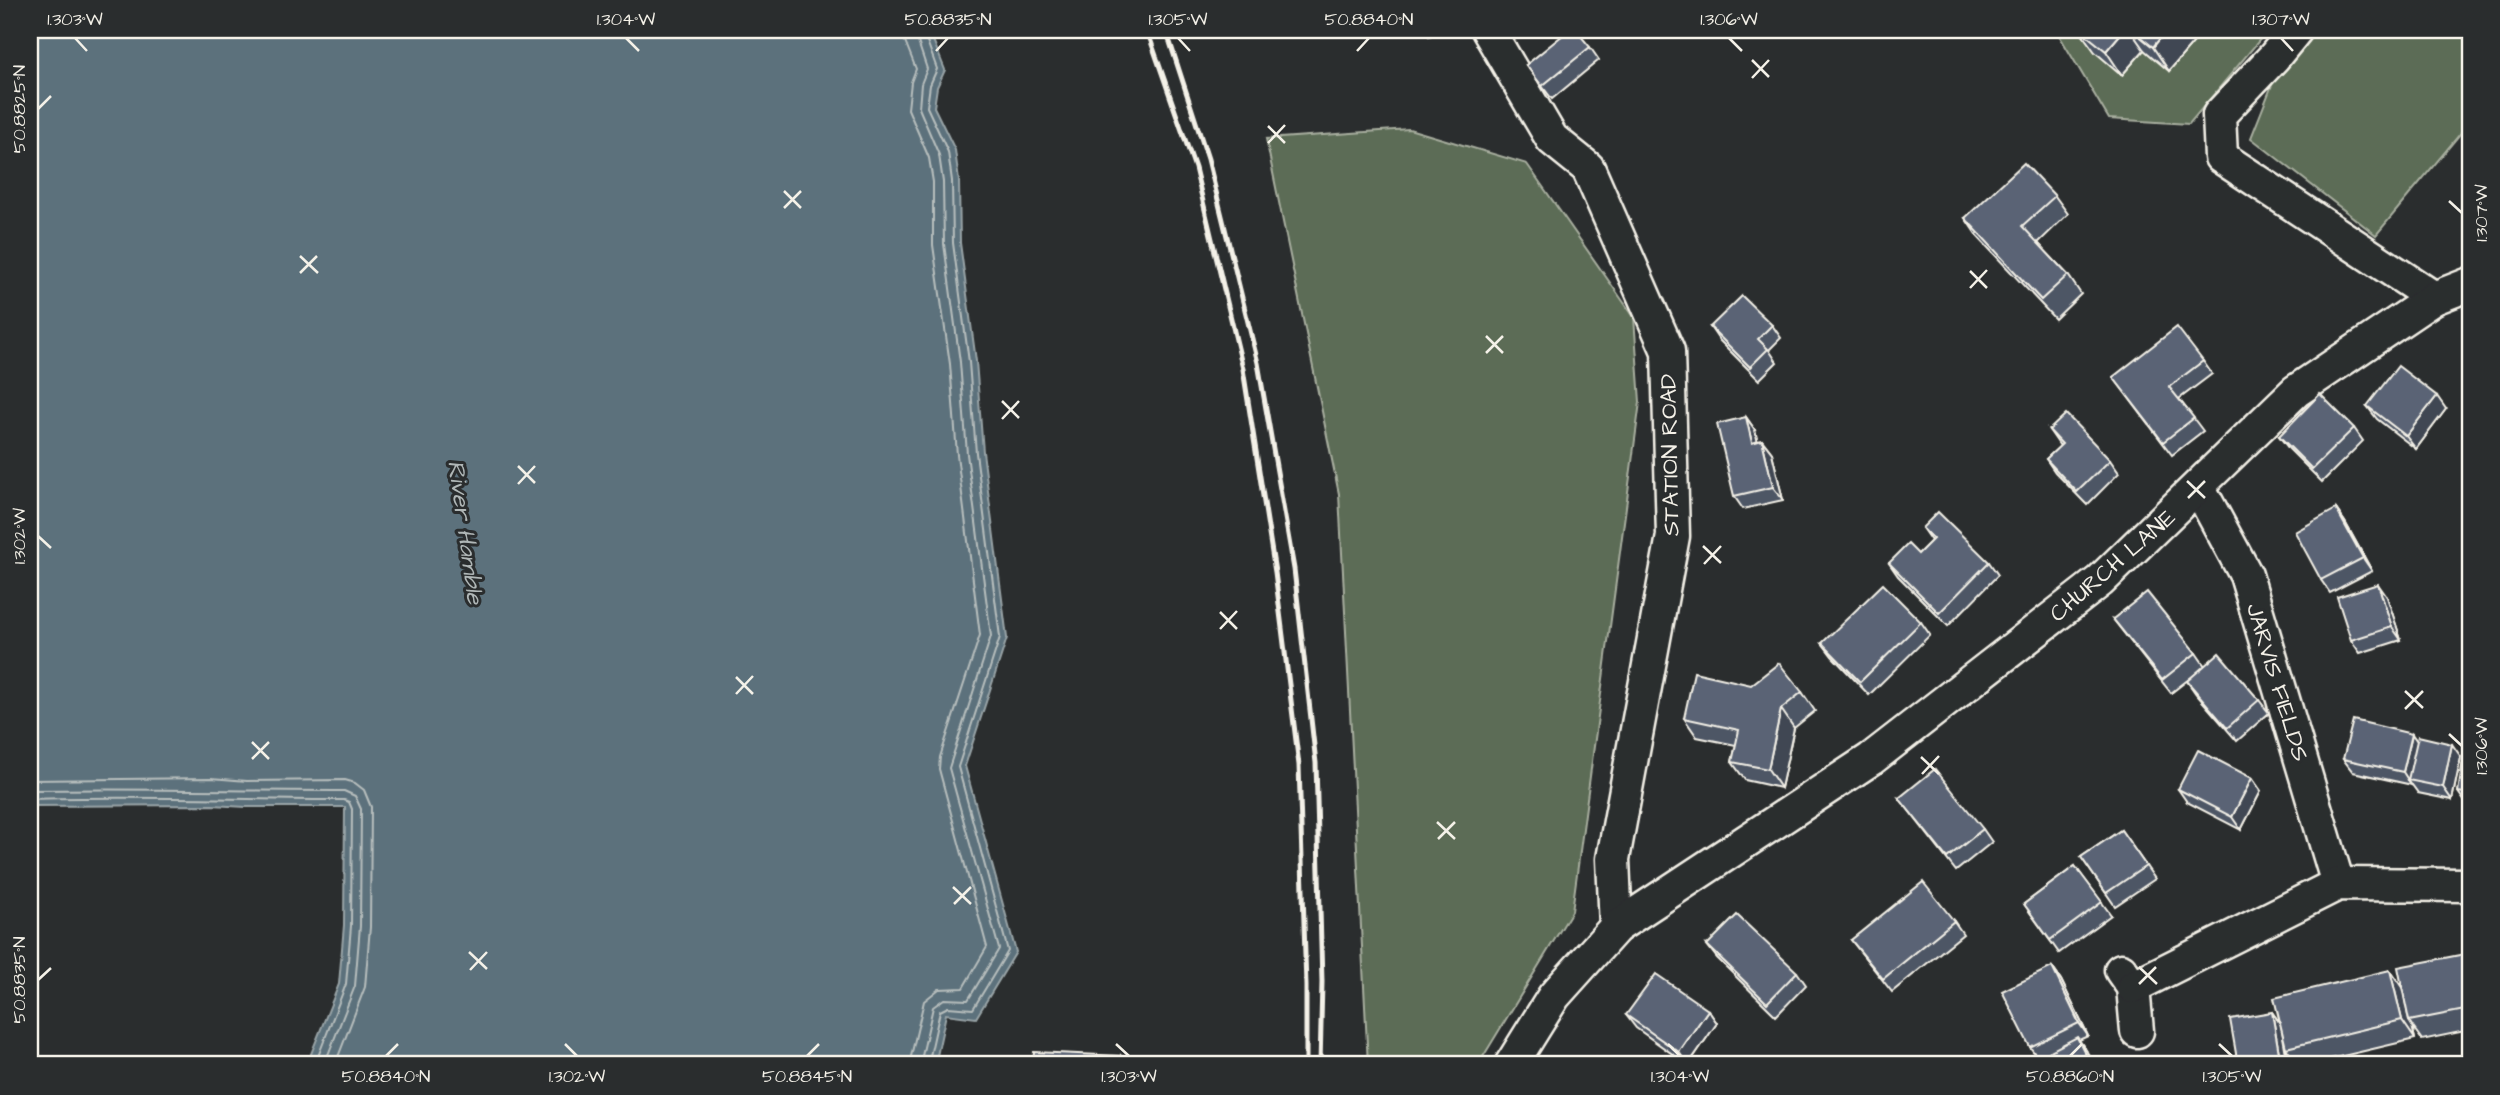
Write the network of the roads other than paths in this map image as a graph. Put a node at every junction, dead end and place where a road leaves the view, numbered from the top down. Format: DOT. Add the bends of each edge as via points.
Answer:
graph roads {
  1 [pos="1488,30"];
  2 [pos="2296,30"];
  3 [pos="2470,284"];
  4 [pos="2434,298"];
  5 [pos="2199,488"];
  6 [pos="2339,884"];
  7 [pos="2470,885"];
  8 [pos="1616,927"];
  9 [pos="2137,1031"];
  10 [pos="1511,1065"];
  1 -- 8 [label="street, STATION ROAD" via="1552,139 1588,168 1668,351 1673,536 1613,859"];
  2 -- 4 [label="street" via="2219,115 2221,158"];
  3 -- 4 [label="street, CHURCH LANE"];
  4 -- 5 [label="street, CHURCH LANE" via="2297,391"];
  5 -- 6 [label="street, JARVIS FIELDS" via="2246,575"];
  5 -- 8 [label="street, CHURCH LANE" via="2101,581 1871,759"];
  6 -- 7 [label="street"];
  6 -- 9 [label="street" via="2127,979"];
  8 -- 10 [label="street, CHURCH LANE" via="1554,996"];
}
